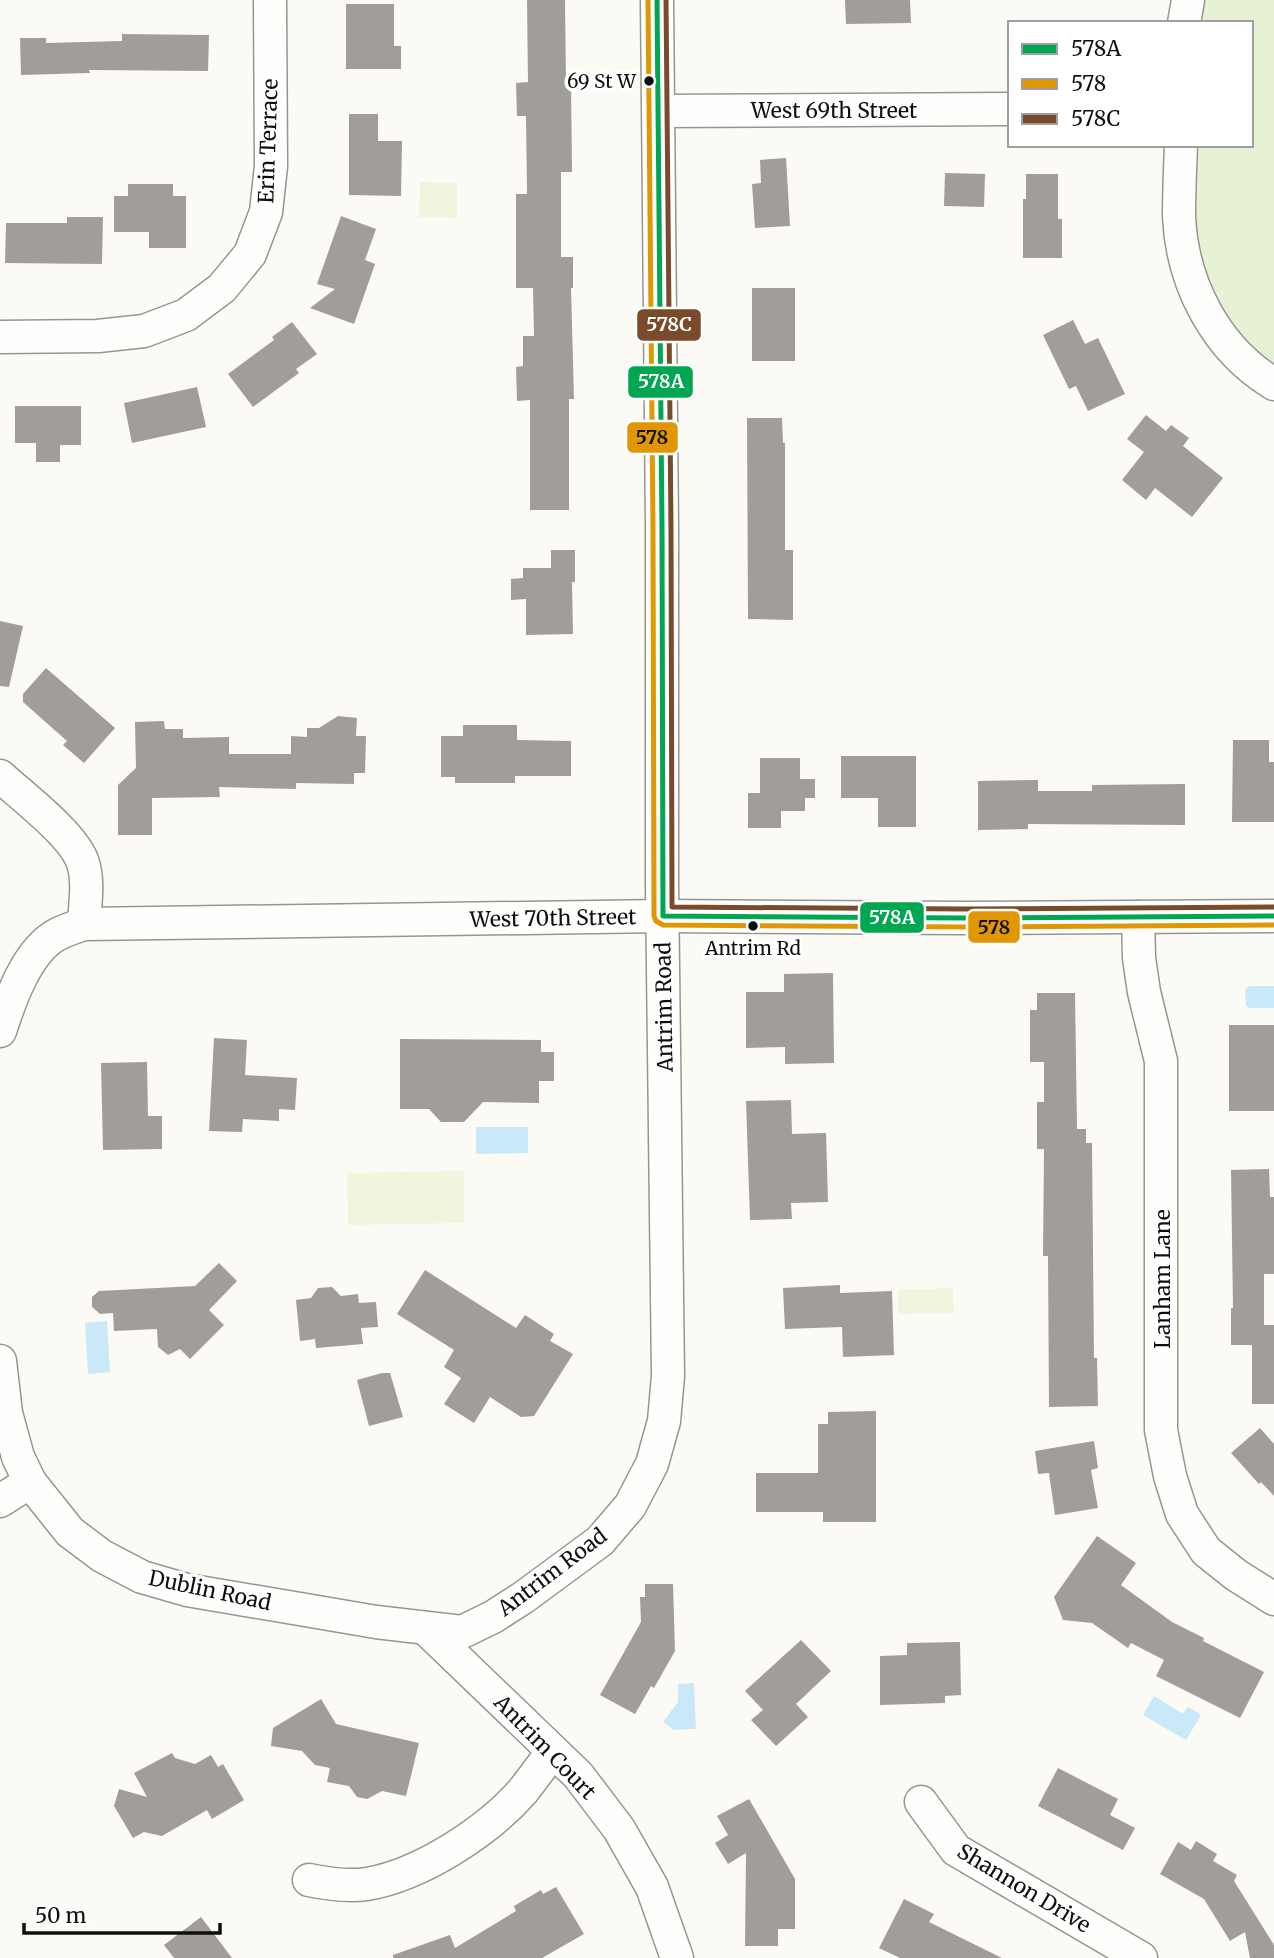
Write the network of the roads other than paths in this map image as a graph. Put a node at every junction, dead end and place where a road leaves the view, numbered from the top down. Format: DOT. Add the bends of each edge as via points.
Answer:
graph roads {
  1 [pos="270,0"];
  2 [pos="657,0"];
  3 [pos="1188,0"];
  4 [pos="1184,21"];
  5 [pos="1008,109"];
  6 [pos="659,111"];
  7 [pos="1181,147"];
  8 [pos="0,337"];
  9 [pos="1274,384"];
  10 [pos="0,776"];
  11 [pos="663,916"];
  12 [pos="1138,916"];
  13 [pos="1274,916"];
  14 [pos="84,923"];
  15 [pos="0,1031"];
  16 [pos="0,1361"];
  17 [pos="30,1482"];
  18 [pos="0,1501"];
  19 [pos="1274,1599"];
  20 [pos="425,1628"];
  21 [pos="552,1752"];
  22 [pos="921,1802"];
  23 [pos="309,1880"];
  24 [pos="677,1958"];
  25 [pos="1141,1958"];
  1 -- 8 [label="street, Erin Terrace" via="271,166 266,212 250,254 222,288 186,315 144,331"];
  2 -- 6 [label="street, Antrim Road"];
  3 -- 4 [label="street"];
  5 -- 6 [label="street, West 69th Street"];
  6 -- 11 [label="street, Antrim Road"];
  7 -- 9 [label="street" via="1180,218 1186,263 1200,304 1224,342"];
  10 -- 14 [label="street" via="77,849 86,883"];
  11 -- 12 [label="street, West 70th Street"];
  11 -- 14 [label="street, West 70th Street"];
  11 -- 20 [label="street, Antrim Road" via="668,1376 664,1421 652,1464 631,1506 600,1541 524,1597 462,1632"];
  12 -- 13 [label="street, West 70th Street"];
  12 -- 19 [label="street, Lanham Lane" via="1144,992 1161,1061 1161,1430 1170,1476 1182,1514 1206,1551"];
  14 -- 15 [label="street" via="56,934 38,950"];
  16 -- 17 [label="street, Dublin Road" via="6,1413"];
  17 -- 18 [label="street"];
  17 -- 20 [label="street, Dublin Road" via="70,1532 142,1577 187,1590"];
  20 -- 21 [label="street, Antrim Court"];
  21 -- 23 [label="street" via="522,1792 484,1827 443,1855 368,1884"];
  21 -- 24 [label="street, Antrim Court" via="578,1775 619,1829 652,1887"];
  22 -- 25 [label="street, Shannon Drive" via="956,1850"];
}
